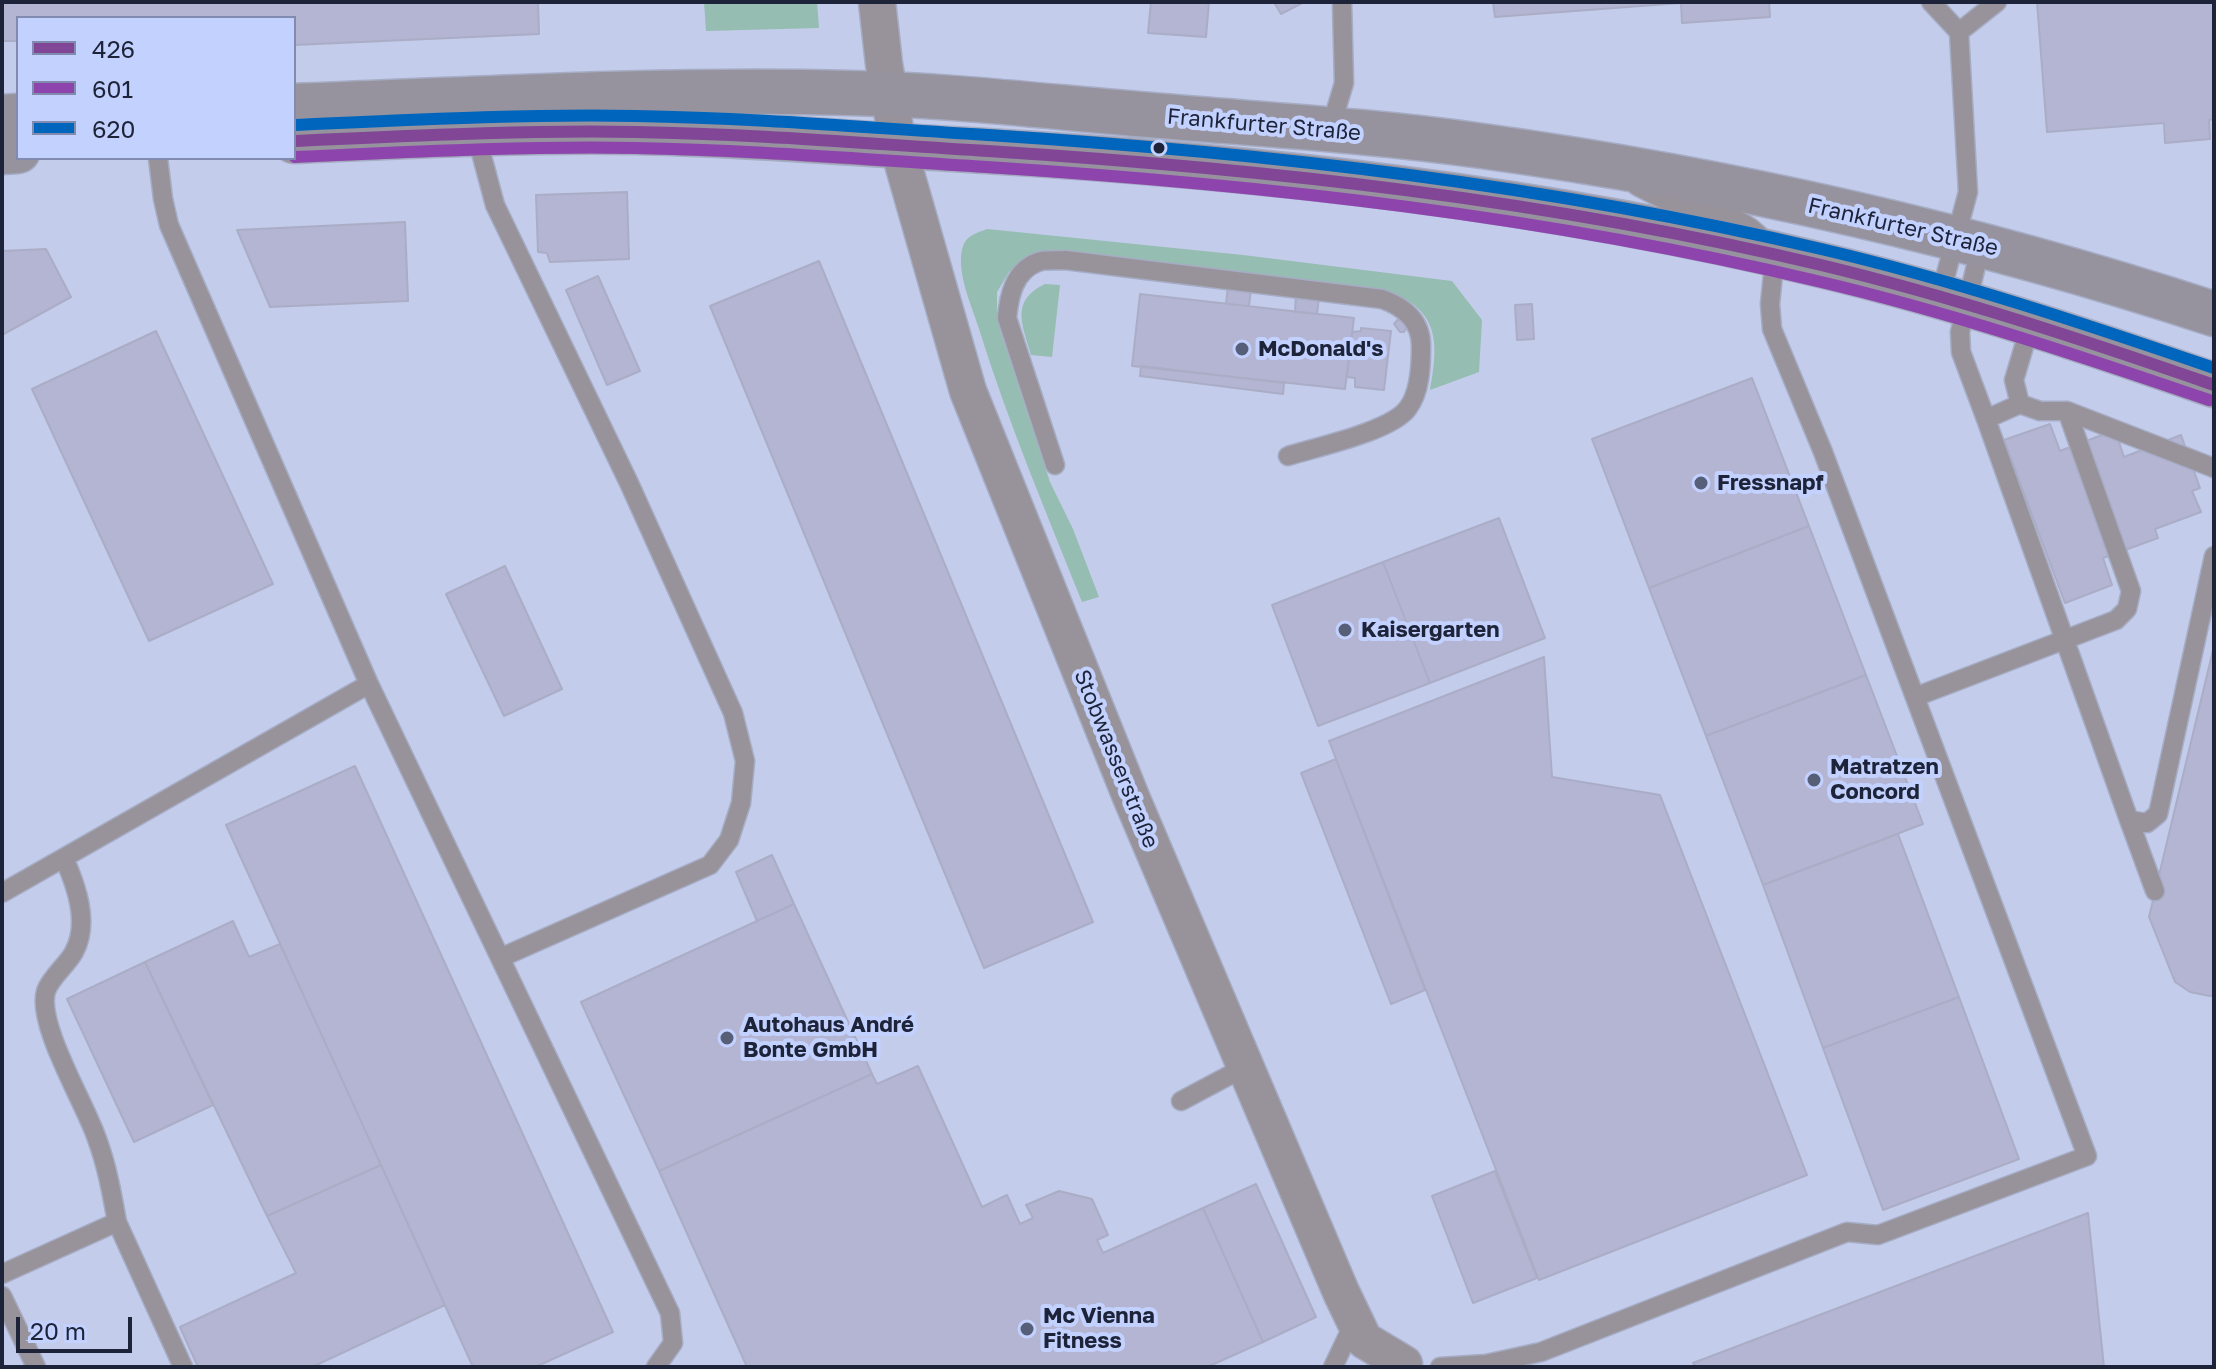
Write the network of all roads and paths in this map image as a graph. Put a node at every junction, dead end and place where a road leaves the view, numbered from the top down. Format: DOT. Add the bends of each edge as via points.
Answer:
graph roads {
  1 [pos="877,2"];
  2 [pos="1342,2"];
  3 [pos="1931,2"];
  4 [pos="1997,2"];
  5 [pos="1959,32"];
  6 [pos="296,106"];
  7 [pos="893,120"];
  8 [pos="1330,130"];
  9 [pos="476,134"];
  10 [pos="296,141"];
  11 [pos="158,160"];
  12 [pos="1608,166"];
  13 [pos="1968,242"];
  14 [pos="1775,254"];
  15 [pos="1953,300"];
  16 [pos="2214,314"];
  17 [pos="2031,322"];
  18 [pos="2214,385"];
  19 [pos="2020,404"];
  20 [pos="2067,411"];
  21 [pos="1986,419"];
  22 [pos="1288,456"];
  23 [pos="1055,465"];
  24 [pos="2214,468"];
  25 [pos="2214,556"];
  26 [pos="2066,638"];
  27 [pos="369,684"];
  28 [pos="1915,697"];
  29 [pos="2129,820"];
  30 [pos="64,858"];
  31 [pos="2155,891"];
  32 [pos="2,893"];
  33 [pos="500,958"];
  34 [pos="1245,1067"];
  35 [pos="1181,1101"];
  36 [pos="117,1222"];
  37 [pos="2,1274"];
  38 [pos="2,1296"];
  39 [pos="1355,1321"];
  40 [pos="1418,1365"];
  41 [pos="36,1367"];
  42 [pos="183,1367"];
  43 [pos="656,1367"];
  44 [pos="1333,1367"];
  45 [pos="1440,1367"];
  1 -- 7 [label="street, Stobwasserstraße"];
  2 -- 8 [label="lane" via="1344,83"];
  3 -- 5 [label="lane"];
  4 -- 5 [label="lane"];
  5 -- 13 [label="lane"];
  6 -- 7 [label="main road, Frankfurter Straße" via="742,92"];
  7 -- 8 [label="main road, Frankfurter Straße"];
  7 -- 9 [label="main road, Frankfurter Straße"];
  7 -- 14 [label="main road, Frankfurter Straße" via="1139,161 1364,184 1585,216"];
  7 -- 34 [label="street, Stobwasserstraße" via="968,391"];
  8 -- 12 [label="main road, Frankfurter Straße" via="1482,145"];
  9 -- 10 [label="main road, Frankfurter Straße"];
  9 -- 33 [label="lane" via="495,205 727,699 745,761 741,803 729,840 710,865"];
  11 -- 27 [label="lane" via="169,225"];
  12 -- 13 [label="main road, Frankfurter Straße" via="1737,189"];
  12 -- 14 [label="lane" via="1676,204 1733,217 1759,232"];
  13 -- 15 [label="lane"];
  13 -- 15 [label="lane"];
  13 -- 16 [label="main road, Frankfurter Straße"];
  14 -- 15 [label="main road, Frankfurter Straße"];
  14 -- 28 [label="lane" via="1772,329"];
  15 -- 17 [label="main road, Frankfurter Straße"];
  15 -- 21 [label="lane" via="1961,352"];
  17 -- 18 [label="main road, Frankfurter Straße"];
  17 -- 19 [label="lane" via="2014,380"];
  19 -- 20 [label="lane"];
  19 -- 21 [label="lane"];
  20 -- 24 [label="lane"];
  20 -- 26 [label="lane" via="2131,600 2123,616"];
  21 -- 26 [label="lane"];
  22 -- 23 [label="lane" via="1391,424 1408,409 1421,367 1421,339 1415,321 1397,304 1065,260 1038,262 1017,278 1007,318"];
  25 -- 29 [label="lane" via="2158,814 2147,823"];
  26 -- 28 [label="lane"];
  26 -- 29 [label="lane"];
  27 -- 30 [label="lane"];
  27 -- 33 [label="lane"];
  28 -- 45 [label="lane" via="2087,1156 1878,1235 1847,1232 1541,1352"];
  29 -- 31 [label="lane"];
  30 -- 32 [label="lane"];
  30 -- 36 [label="lane" via="78,890 80,929 76,949 46,992 46,1022 97,1138"];
  33 -- 43 [label="lane" via="670,1313 673,1343"];
  34 -- 35 [label="lane"];
  34 -- 39 [label="street, Stobwasserstraße"];
  36 -- 37 [label="lane"];
  36 -- 42 [label="lane"];
  38 -- 41 [label="lane"];
  39 -- 40 [label="street, Stobwasserstraße" via="1364,1340"];
  39 -- 44 [label="lane"];
}
